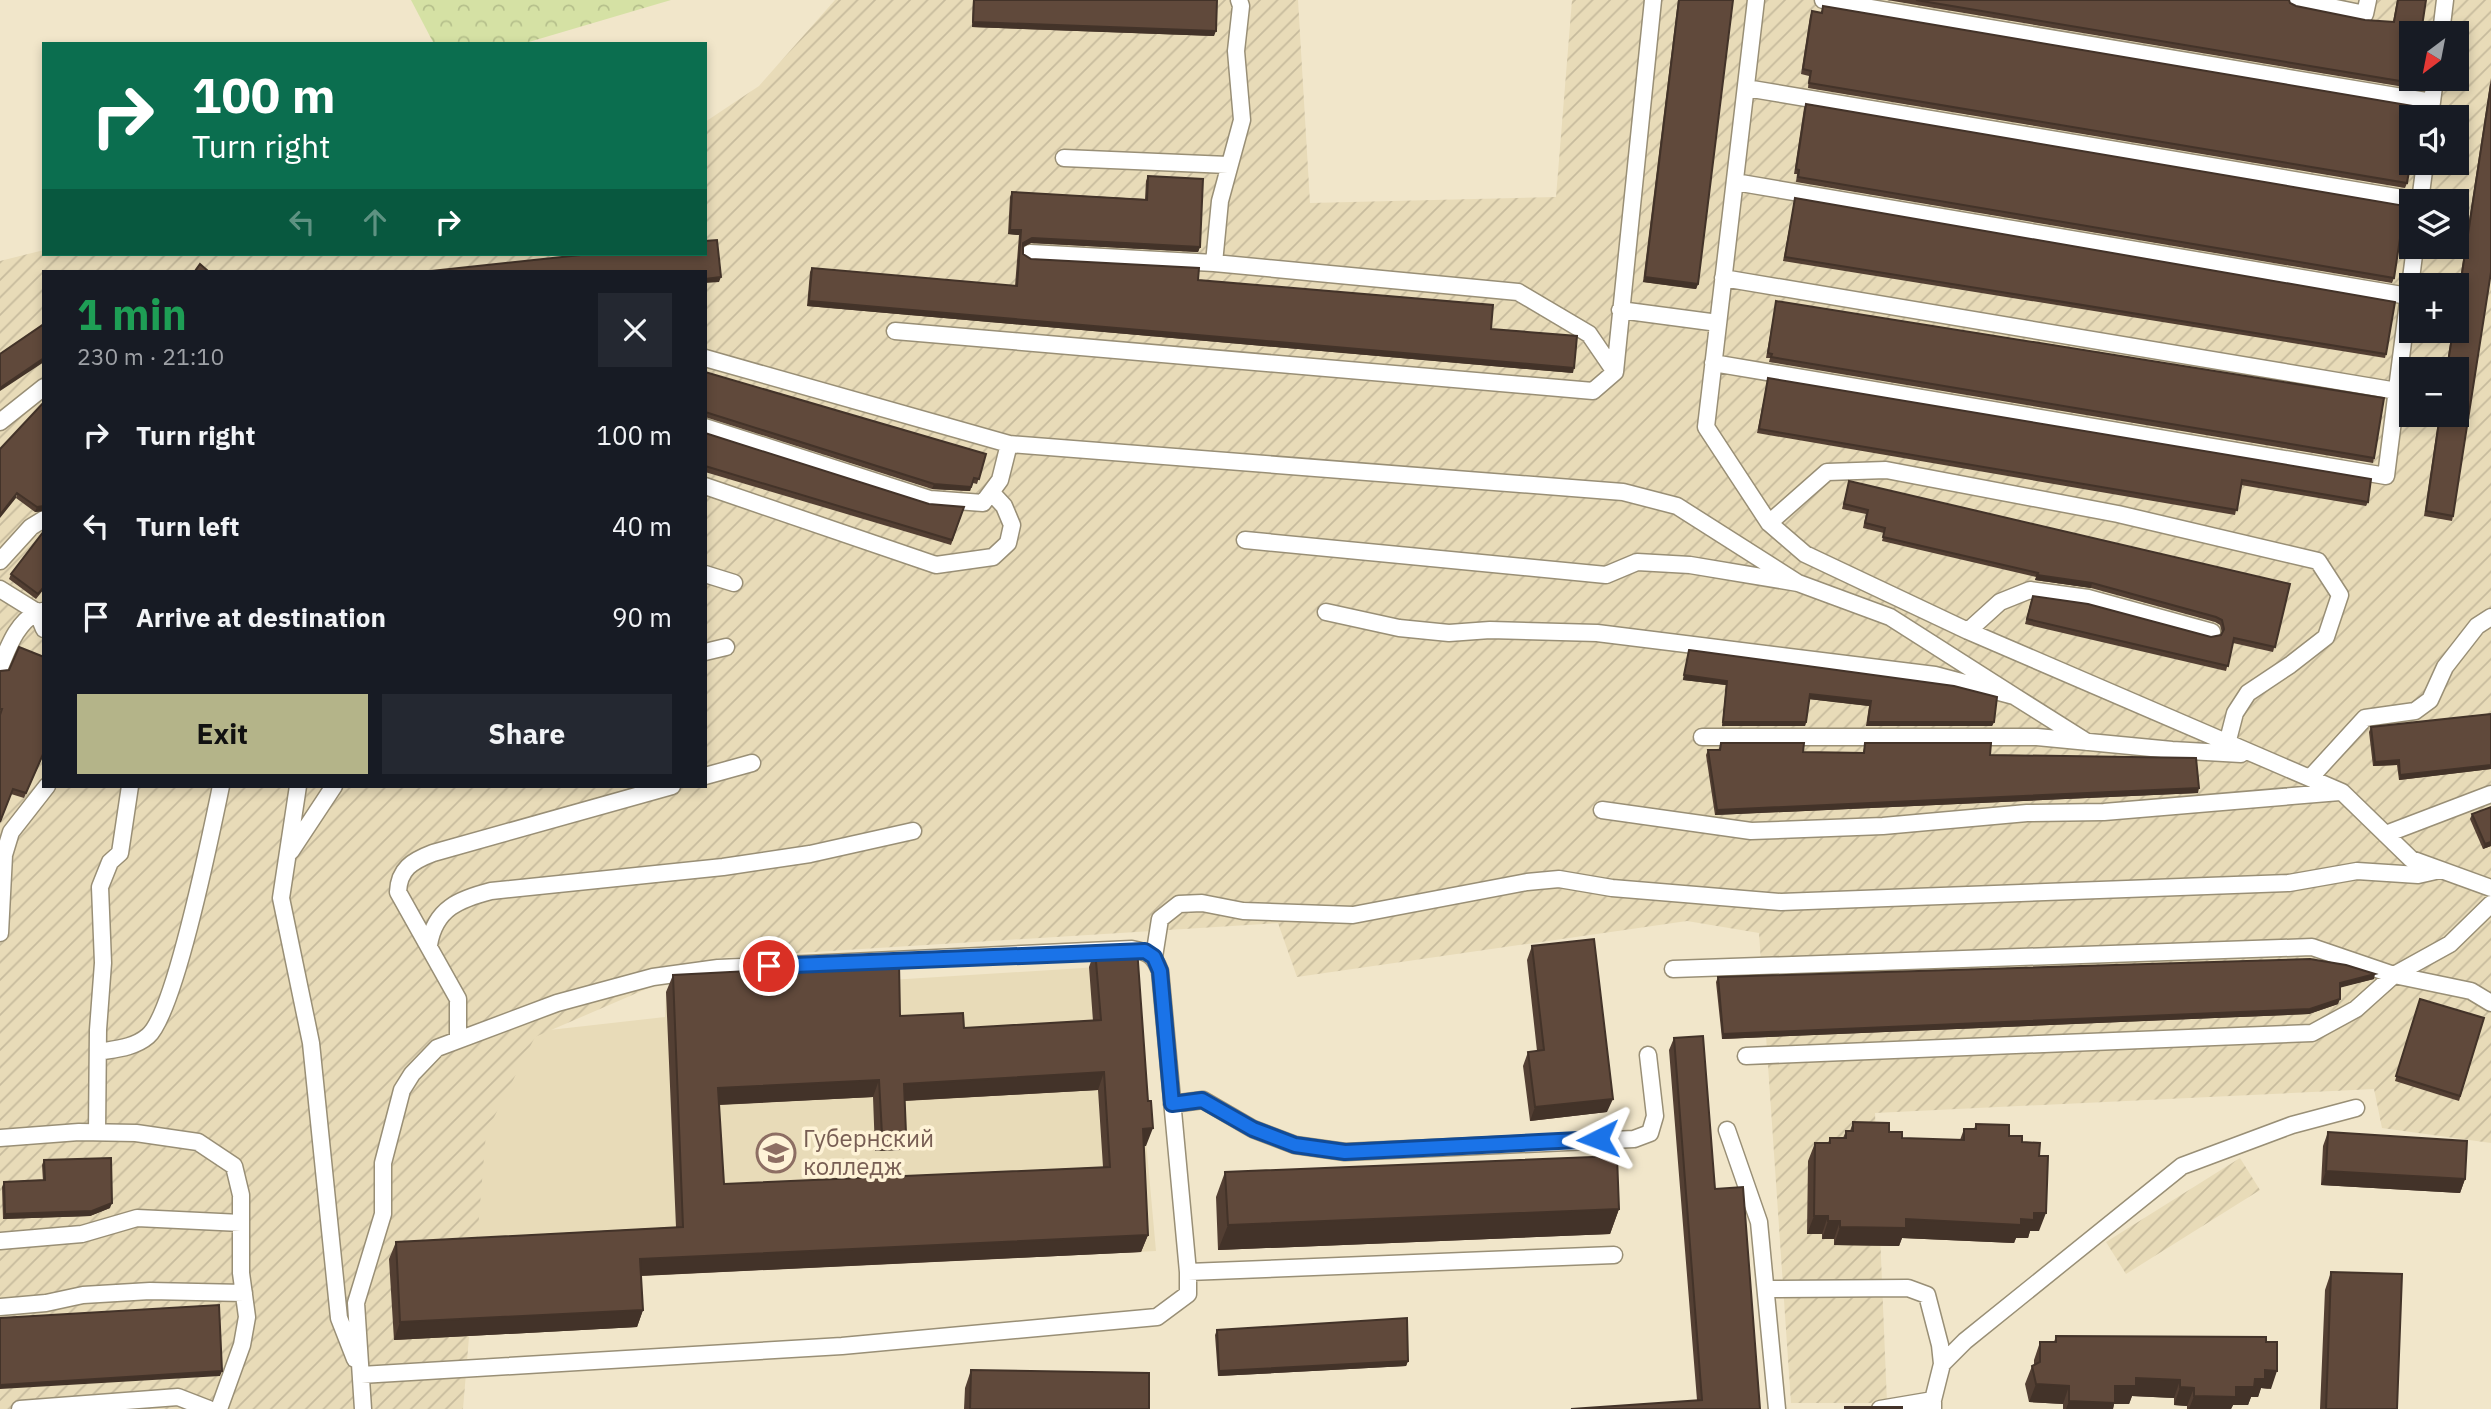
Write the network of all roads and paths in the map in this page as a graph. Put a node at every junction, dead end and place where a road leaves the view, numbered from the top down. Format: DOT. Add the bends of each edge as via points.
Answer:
graph roads {
  1 [pos="1239,0"];
  2 [pos="1653,0"];
  3 [pos="1756,0"];
  4 [pos="1823,0"];
  5 [pos="2296,0"];
  6 [pos="2368,0"];
  7 [pos="2445,0"];
  8 [pos="2442,21"];
  9 [pos="1746,88"];
  10 [pos="2403,105"];
  11 [pos="1064,158"];
  12 [pos="1228,165"];
  13 [pos="1735,182"];
  14 [pos="2399,197"];
  15 [pos="1030,253"];
  16 [pos="1214,263"];
  17 [pos="1723,278"];
  18 [pos="2399,294"];
  19 [pos="1620,310"];
  20 [pos="1718,323"];
  21 [pos="895,331"];
  22 [pos="2403,343"];
  23 [pos="707,359"];
  24 [pos="1713,363"];
  25 [pos="1615,372"];
  26 [pos="42,389"];
  27 [pos="2397,391"];
  28 [pos="0,422"];
  29 [pos="707,428"];
  30 [pos="1009,444"];
  31 [pos="707,487"];
  32 [pos="991,492"];
  33 [pos="42,520"];
  34 [pos="1769,523"];
  35 [pos="1245,540"];
  36 [pos="0,561"];
  37 [pos="707,575"];
  38 [pos="734,583"];
  39 [pos="1798,583"];
  40 [pos="0,589"];
  41 [pos="1914,605"];
  42 [pos="1870,610"];
  43 [pos="41,611"];
  44 [pos="1326,612"];
  45 [pos="2491,617"];
  46 [pos="1968,631"];
  47 [pos="2212,632"];
  48 [pos="726,647"];
  49 [pos="707,652"];
  50 [pos="0,667"];
  51 [pos="2014,696"];
  52 [pos="1702,737"];
  53 [pos="2087,742"];
  54 [pos="2227,744"];
  55 [pos="2250,754"];
  56 [pos="752,763"];
  57 [pos="707,775"];
  58 [pos="2309,778"];
  59 [pos="45,788"];
  60 [pos="130,788"];
  61 [pos="221,788"];
  62 [pos="299,788"];
  63 [pos="333,788"];
  64 [pos="665,788"];
  65 [pos="2342,792"];
  66 [pos="2491,794"];
  67 [pos="1602,810"];
  68 [pos="913,831"];
  69 [pos="2386,834"];
  70 [pos="288,855"];
  71 [pos="2442,870"];
  72 [pos="2491,888"];
  73 [pos="2491,904"];
  74 [pos="0,933"];
  75 [pos="429,945"];
  76 [pos="1154,957"];
  77 [pos="1672,969"];
  78 [pos="2393,975"];
  79 [pos="2491,1003"];
  80 [pos="458,1038"];
  81 [pos="97,1052"];
  82 [pos="1648,1055"];
  83 [pos="1746,1056"];
  84 [pos="1172,1104"];
  85 [pos="2356,1108"];
  86 [pos="1727,1130"];
  87 [pos="97,1132"];
  88 [pos="0,1138"];
  89 [pos="241,1223"];
  90 [pos="0,1241"];
  91 [pos="1614,1255"];
  92 [pos="1188,1272"];
  93 [pos="1766,1289"];
  94 [pos="244,1293"];
  95 [pos="0,1307"];
  96 [pos="1942,1364"];
  97 [pos="361,1375"];
  98 [pos="1933,1405"];
  99 [pos="20,1409"];
  100 [pos="209,1409"];
  101 [pos="219,1409"];
  102 [pos="363,1409"];
  103 [pos="1777,1409"];
  104 [pos="1880,1409"];
  1 -- 12 [label="lane" via="1236,51 1242,120"];
  2 -- 19 [label="lane"];
  3 -- 9 [label="lane"];
  4 -- 10 [label="lane"];
  5 -- 6 [label="lane" via="2365,14"];
  7 -- 8 [label="lane"];
  9 -- 13 [label="lane"];
  9 -- 14 [label="lane"];
  11 -- 12 [label="lane"];
  12 -- 16 [label="lane"];
  13 -- 17 [label="lane"];
  13 -- 18 [label="lane"];
  15 -- 16 [label="lane"];
  16 -- 25 [label="lane" via="1518,292 1589,334"];
  17 -- 20 [label="lane"];
  17 -- 27 [label="lane"];
  19 -- 20 [label="lane"];
  19 -- 25 [label="lane"];
  20 -- 24 [label="lane"];
  21 -- 25 [label="lane" via="1592,391"];
  22 -- 27 [label="lane"];
  23 -- 30 [label="lane"];
  24 -- 27 [label="lane" via="2386,476"];
  24 -- 34 [label="lane" via="1706,427"];
  26 -- 28 [label="lane"];
  29 -- 32 [label="lane" via="930,499 983,503"];
  30 -- 32 [label="lane" via="1000,480"];
  30 -- 39 [label="lane" via="1623,492 1677,506"];
  31 -- 32 [label="lane" via="936,565 993,557 1008,543 1012,525"];
  33 -- 36 [label="lane"];
  34 -- 41 [label="lane" via="1805,554"];
  34 -- 54 [label="lane" via="1827,472 1886,470 2118,514 2318,561 2340,595 2326,637 2248,693 2235,713"];
  35 -- 39 [label="lane" via="1606,575 1637,562 1690,565"];
  37 -- 38 [label="lane"];
  39 -- 42 [label="lane"];
  40 -- 43 [label="lane"];
  41 -- 42 [label="lane"];
  41 -- 46 [label="lane"];
  42 -- 51 [label="lane" via="1955,655"];
  43 -- 50 [label="lane" via="28,617 12,637"];
  44 -- 51 [label="lane" via="1449,633 1597,633 1674,642 1935,675"];
  45 -- 58 [label="lane" via="2477,626 2445,667 2430,700 2415,711 2365,718"];
  46 -- 47 [label="lane" via="2000,602 2030,590 2088,598"];
  46 -- 54 [label="lane"];
  48 -- 49 [label="lane"];
  51 -- 53 [label="lane"];
  52 -- 53 [label="lane" via="2036,737"];
  53 -- 55 [label="lane"];
  54 -- 55 [label="lane"];
  55 -- 58 [label="lane"];
  56 -- 57 [label="lane"];
  58 -- 65 [label="lane"];
  59 -- 74 [label="lane" via="11,832 4,855"];
  60 -- 81 [label="lane" via="120,853 110,863 100,887 103,963"];
  61 -- 81 [label="lane" via="198,894 161,1013 150,1034 136,1045"];
  62 -- 70 [label="lane"];
  63 -- 70 [label="lane"];
  64 -- 75 [label="lane" via="433,853 406,866 398,892"];
  65 -- 67 [label="lane" via="2104,812 1751,831"];
  65 -- 69 [label="lane"];
  66 -- 69 [label="lane"];
  68 -- 75 [label="lane" via="723,867 491,891 444,909"];
  69 -- 71 [label="lane" via="2411,859"];
  70 -- 97 [label="lane" via="281,898 311,1043 339,1318"];
  71 -- 72 [label="lane"];
  71 -- 76 [label="lane" via="2418,875 2357,871 2289,883 1781,902 1559,879 1527,881 1353,915 1180,904 1160,919"];
  73 -- 78 [label="lane" via="2450,944"];
  75 -- 80 [label="lane" via="458,999"];
  76 -- 80 [label="lane" via="1132,949 718,968 653,977 556,1003"];
  76 -- 84 [label="lane" via="1160,971"];
  77 -- 78 [label="lane" via="2312,947"];
  78 -- 79 [label="lane" via="2471,992"];
  78 -- 83 [label="lane" via="2356,1009 2312,1033"];
  80 -- 97 [label="lane" via="437,1048 402,1090 383,1163 383,1214 356,1303"];
  81 -- 87 [label="lane"];
  82 -- 84 [label="lane" via="1654,1116 1650,1133 1634,1139 1345,1152 1295,1145 1253,1129 1202,1100"];
  84 -- 92 [label="lane"];
  85 -- 96 [label="lane" via="2292,1125 2182,1166"];
  86 -- 93 [label="lane" via="1759,1222"];
  87 -- 88 [label="lane"];
  87 -- 89 [label="lane" via="198,1142 234,1166"];
  89 -- 90 [label="lane" via="137,1218 82,1234"];
  89 -- 94 [label="lane"];
  91 -- 92 [label="lane"];
  92 -- 97 [label="lane" via="1188,1294 1178,1303 1157,1317 1130,1322 842,1346"];
  93 -- 96 [label="lane" via="1908,1287 1927,1295"];
  93 -- 103 [label="lane"];
  94 -- 95 [label="lane" via="83,1294"];
  94 -- 101 [label="lane" via="247,1317 242,1345"];
  96 -- 98 [label="lane"];
  97 -- 102 [label="lane"];
  98 -- 104 [label="lane"];
  99 -- 100 [label="lane" via="177,1397"];
}
